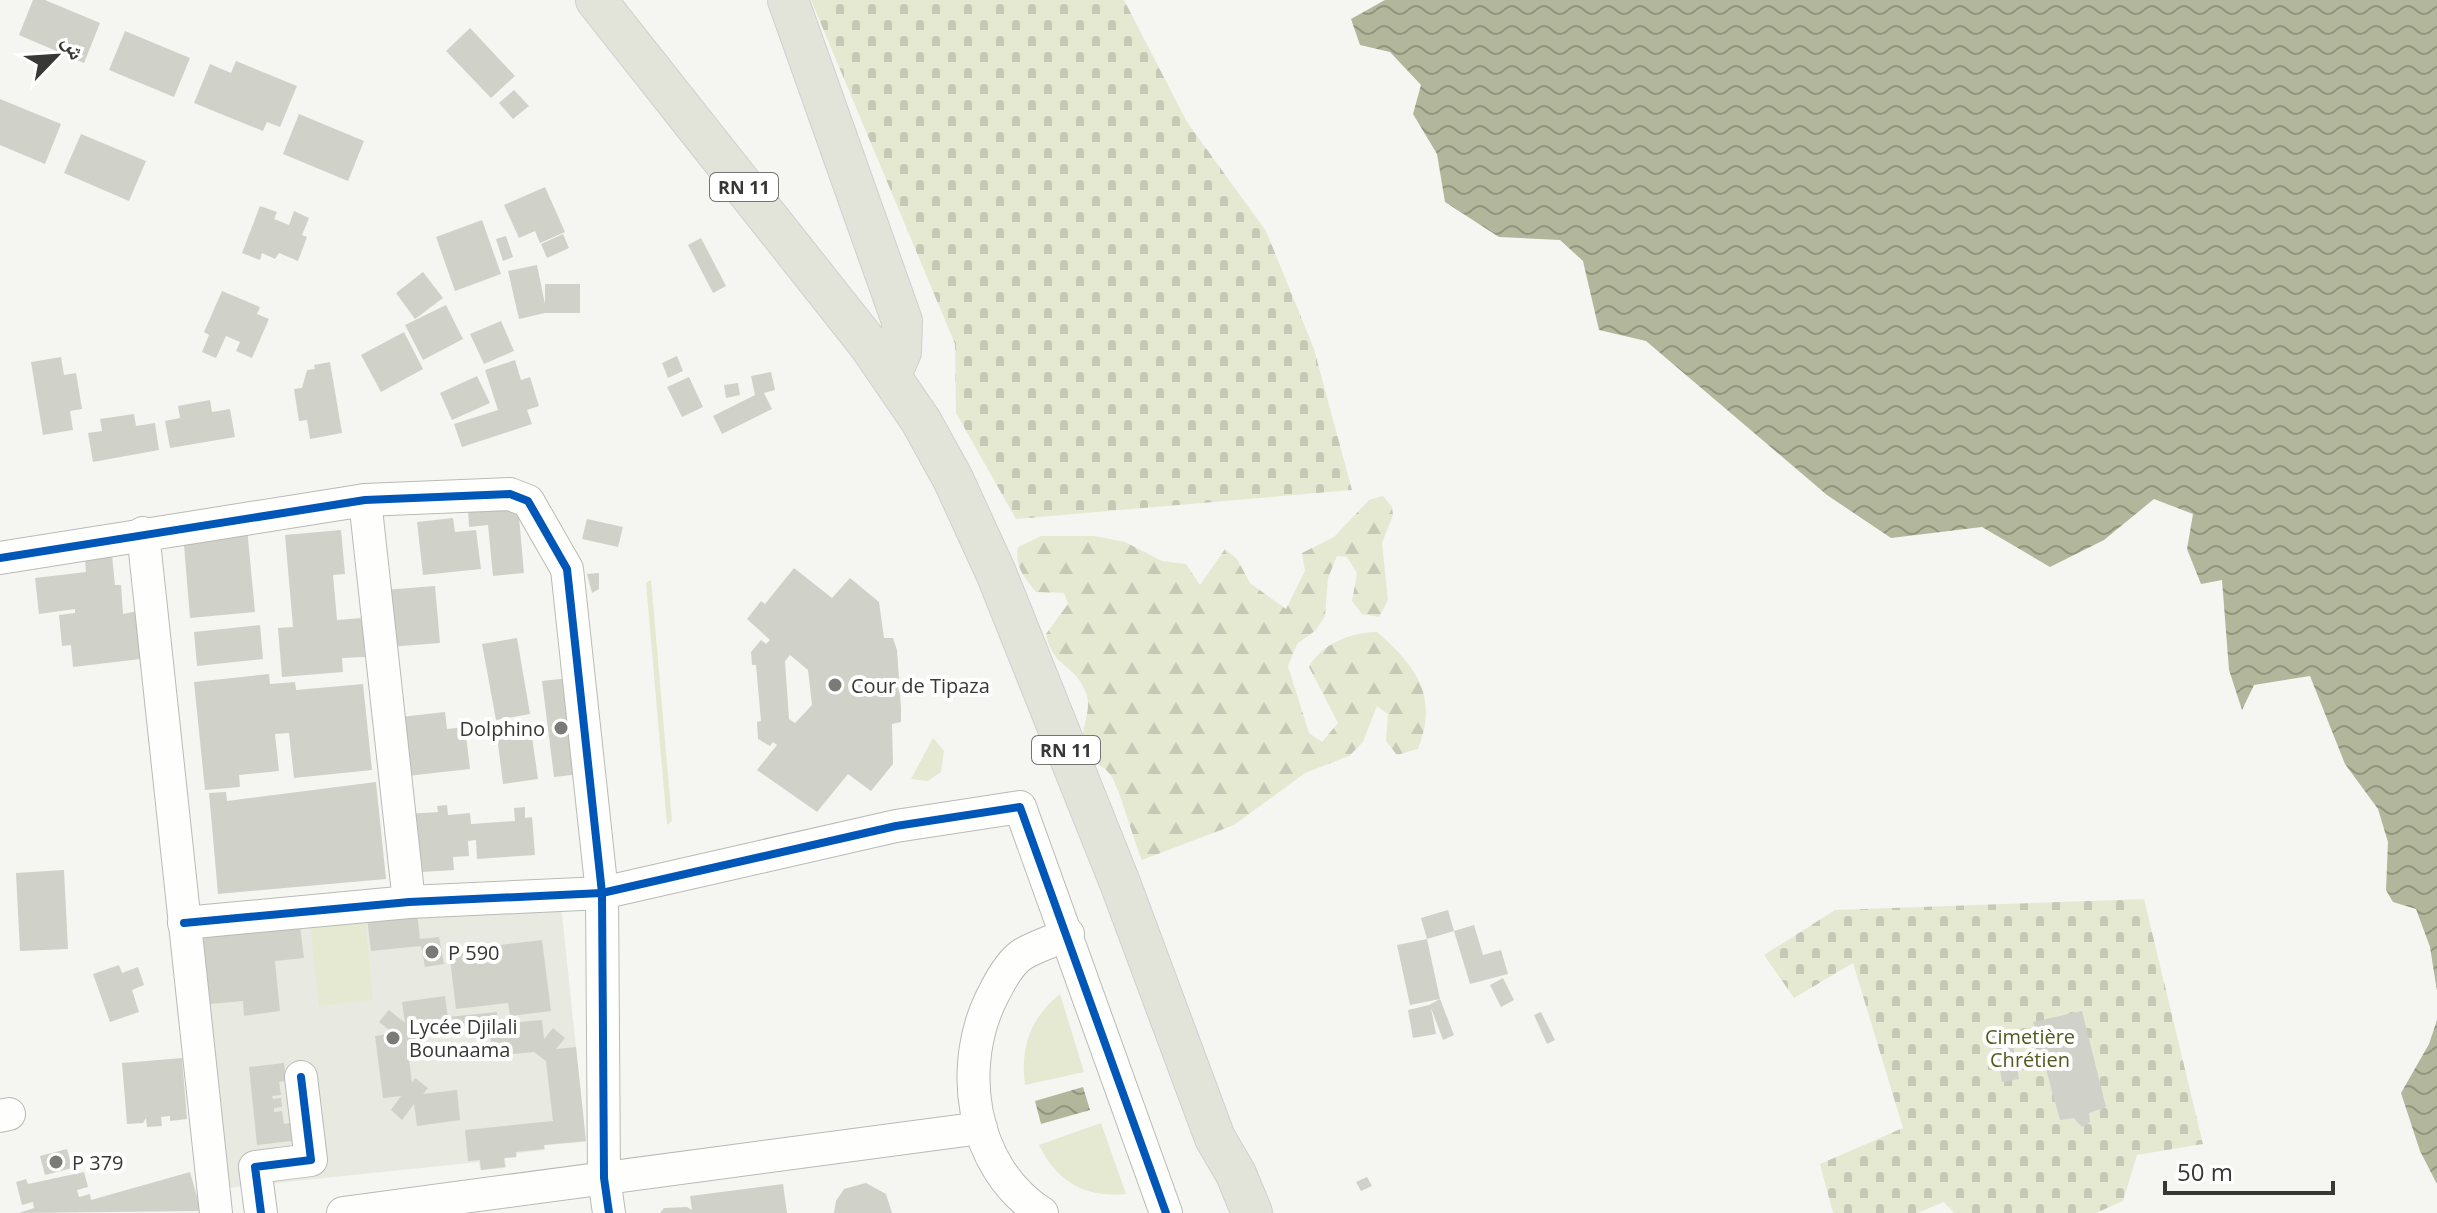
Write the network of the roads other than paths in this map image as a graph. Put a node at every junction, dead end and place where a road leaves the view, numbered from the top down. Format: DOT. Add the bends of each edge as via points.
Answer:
graph roads {
  1 [pos="596,0"];
  2 [pos="788,0"];
  3 [pos="891,375"];
  4 [pos="365,500"];
  5 [pos="143,533"];
  6 [pos="0,558"];
  7 [pos="602,893"];
  8 [pos="409,902"];
  9 [pos="184,923"];
  10 [pos="1068,934"];
  11 [pos="301,1077"];
  12 [pos="981,1128"];
  13 [pos="1215,1138"];
  14 [pos="604,1178"];
  15 [pos="1008,1200"];
  16 [pos="216,1213"];
  17 [pos="261,1213"];
  18 [pos="343,1213"];
  19 [pos="609,1213"];
  20 [pos="1042,1213"];
  21 [pos="1166,1213"];
  22 [pos="1234,1213"];
  23 [pos="1252,1213"];
  1 -- 3 [label="main road, RN 11"];
  2 -- 3 [label="main road" via="902,321 901,352"];
  3 -- 13 [label="main road, RN 11" via="975,525 1120,883"];
  4 -- 5 [label="street"];
  4 -- 7 [label="street" via="510,494 535,509 567,569"];
  4 -- 8 [label="street"];
  5 -- 6 [label="street"];
  5 -- 9 [label="street"];
  7 -- 8 [label="street"];
  7 -- 10 [label="street" via="896,826 1015,806 1024,811"];
  7 -- 14 [label="street"];
  8 -- 9 [label="street"];
  9 -- 16 [label="street"];
  10 -- 12 [label="street" via="1022,954 986,1008 972,1071"];
  10 -- 21 [label="street"];
  11 -- 17 [label="street" via="311,1160 255,1167"];
  12 -- 14 [label="street"];
  12 -- 15 [label="street"];
  13 -- 22 [label="main road, RN 11"];
  13 -- 23 [label="main road, RN 11"];
  14 -- 18 [label="street"];
  14 -- 19 [label="street"];
  15 -- 20 [label="street"];
}
